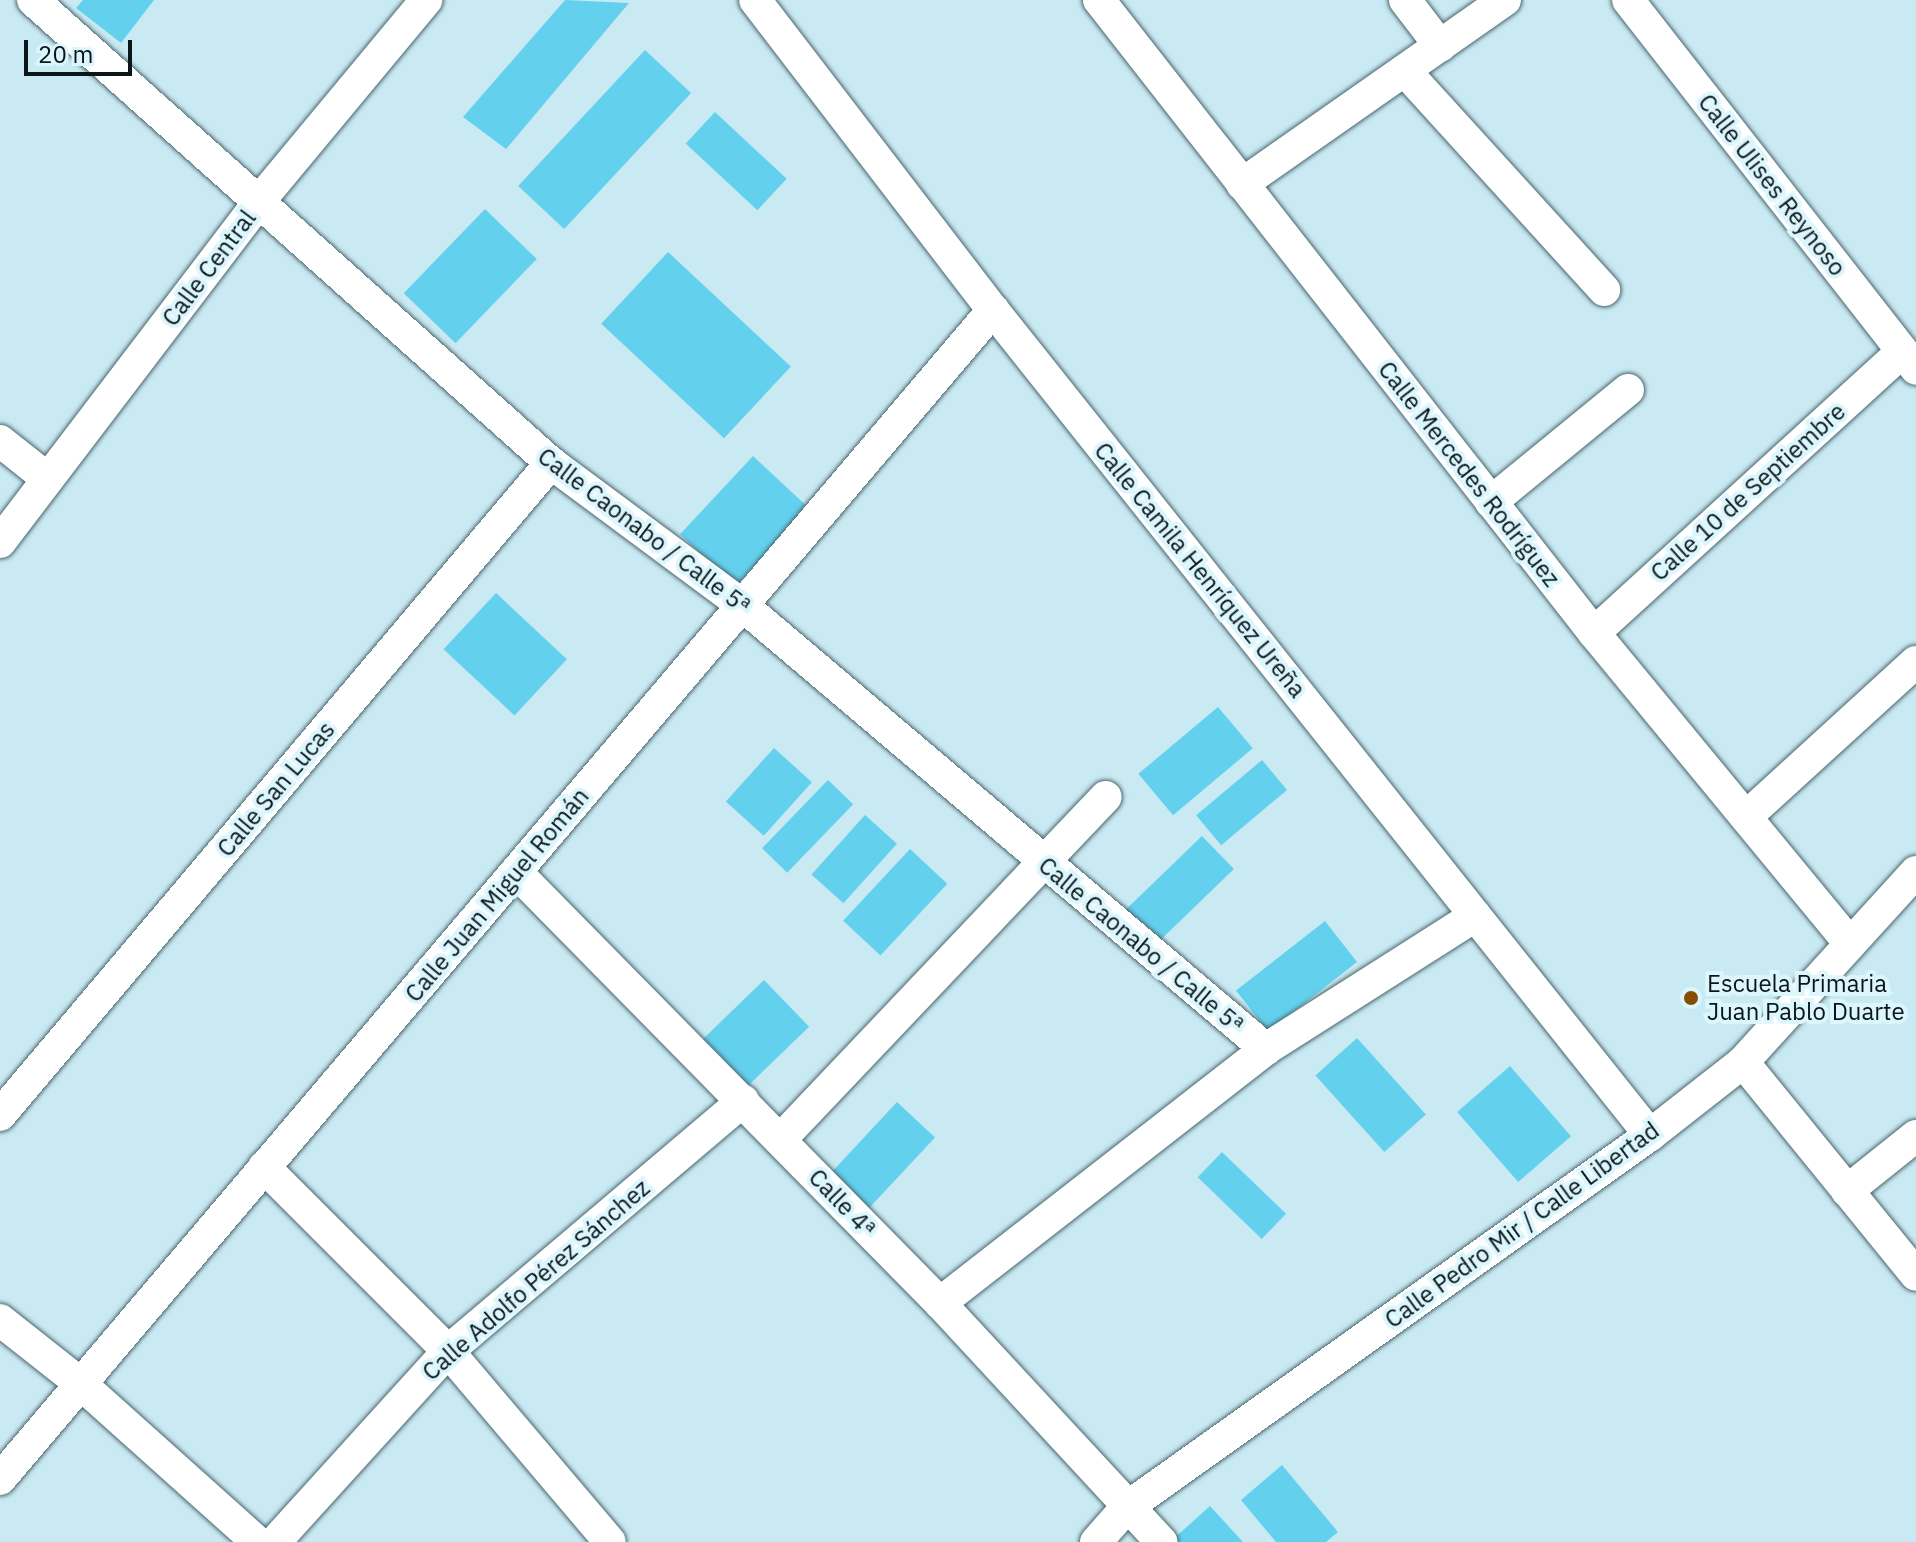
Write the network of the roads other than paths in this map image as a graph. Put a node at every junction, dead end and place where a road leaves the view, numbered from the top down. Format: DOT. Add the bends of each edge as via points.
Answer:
graph roads {
  1 [pos="33,0"];
  2 [pos="426,0"];
  3 [pos="755,0"];
  4 [pos="1099,0"];
  5 [pos="1405,0"];
  6 [pos="1505,0"];
  7 [pos="1628,0"];
  8 [pos="1440,46"];
  9 [pos="1405,71"];
  10 [pos="1242,184"];
  11 [pos="261,199"];
  12 [pos="1604,290"];
  13 [pos="993,310"];
  14 [pos="1909,361"];
  15 [pos="1628,390"];
  16 [pos="0,441"];
  17 [pos="551,463"];
  18 [pos="48,479"];
  19 [pos="1491,502"];
  20 [pos="0,542"];
  21 [pos="742,605"];
  22 [pos="1594,633"];
  23 [pos="1916,662"];
  24 [pos="1105,797"];
  25 [pos="1746,817"];
  26 [pos="1044,865"];
  27 [pos="516,872"];
  28 [pos="1916,872"];
  29 [pos="1475,916"];
  30 [pos="1848,941"];
  31 [pos="1266,1049"];
  32 [pos="1743,1062"];
  33 [pos="743,1101"];
  34 [pos="0,1115"];
  35 [pos="1650,1135"];
  36 [pos="1916,1136"];
  37 [pos="780,1140"];
  38 [pos="264,1167"];
  39 [pos="1847,1191"];
  40 [pos="1916,1275"];
  41 [pos="940,1303"];
  42 [pos="0,1320"];
  43 [pos="448,1351"];
  44 [pos="81,1384"];
  45 [pos="0,1479"];
  46 [pos="1126,1508"];
  47 [pos="257,1542"];
  48 [pos="275,1542"];
  49 [pos="610,1542"];
  50 [pos="1096,1542"];
  51 [pos="1161,1542"];
  1 -- 11 [label="street, Calle Caonabo / Calle 5ª"];
  2 -- 11 [label="street, Calle Central"];
  3 -- 13 [label="street, Calle Camila Henríquez Ureña"];
  4 -- 10 [label="street, Calle Mercedes Rodríguez"];
  5 -- 8 [label="street"];
  6 -- 8 [label="street"];
  7 -- 14 [label="street, Calle Ulises Reynoso"];
  8 -- 9 [label="street"];
  9 -- 10 [label="street"];
  9 -- 12 [label="street"];
  10 -- 19 [label="street, Calle Mercedes Rodríguez"];
  11 -- 17 [label="street, Calle Caonabo / Calle 5ª"];
  11 -- 18 [label="street, Calle Central"];
  13 -- 21 [label="street, Calle Juan Miguel Román"];
  13 -- 29 [label="street, Calle Camila Henríquez Ureña"];
  14 -- 22 [label="street, Calle 10 de Septiembre"];
  15 -- 19 [label="street"];
  16 -- 18 [label="street"];
  17 -- 21 [label="street, Calle Caonabo / Calle 5ª"];
  17 -- 34 [label="street, Calle San Lucas"];
  18 -- 20 [label="street, Calle Central"];
  19 -- 22 [label="street, Calle Mercedes Rodríguez"];
  21 -- 26 [label="street, Calle Caonabo / Calle 5ª"];
  21 -- 27 [label="street, Calle Juan Miguel Román"];
  22 -- 25 [label="street, Calle Mercedes Rodríguez"];
  23 -- 25 [label="street"];
  24 -- 26 [label="street"];
  25 -- 30 [label="street, Calle Mercedes Rodríguez"];
  26 -- 31 [label="street, Calle Caonabo / Calle 5ª"];
  26 -- 37 [label="street"];
  27 -- 33 [label="street, Calle 4ª"];
  27 -- 38 [label="street, Calle Juan Miguel Román"];
  28 -- 30 [label="street, Calle Pedro Mir / Calle Libertad"];
  29 -- 31 [label="street"];
  29 -- 35 [label="street, Calle Camila Henríquez Ureña"];
  30 -- 32 [label="street, Calle Pedro Mir / Calle Libertad"];
  31 -- 41 [label="street"];
  32 -- 35 [label="street, Calle Pedro Mir / Calle Libertad"];
  32 -- 39 [label="street"];
  33 -- 37 [label="street, Calle 4ª"];
  33 -- 43 [label="street, Calle Adolfo Pérez Sánchez"];
  35 -- 46 [label="street, Calle Pedro Mir / Calle Libertad"];
  36 -- 39 [label="street"];
  37 -- 41 [label="street, Calle 4ª"];
  38 -- 43 [label="street"];
  38 -- 44 [label="street, Calle Juan Miguel Román"];
  39 -- 40 [label="street"];
  41 -- 46 [label="street, Calle 4ª"];
  42 -- 44 [label="street"];
  43 -- 48 [label="street, Calle Adolfo Pérez Sánchez"];
  43 -- 49 [label="street"];
  44 -- 45 [label="street, Calle Juan Miguel Román"];
  44 -- 47 [label="street"];
  46 -- 50 [label="street, Calle Pedro Mir / Calle Libertad"];
  46 -- 51 [label="street, Calle 4ª"];
}
